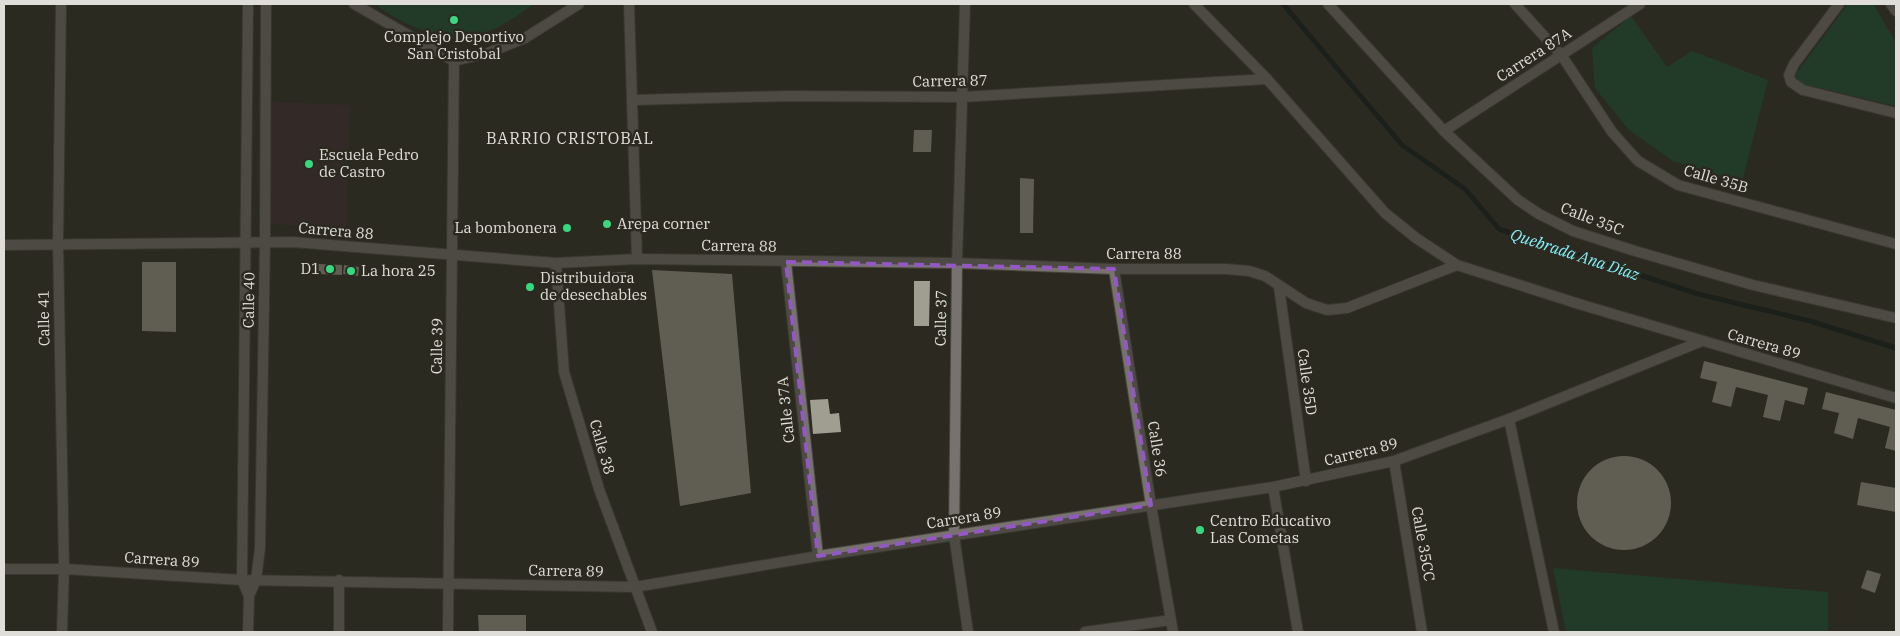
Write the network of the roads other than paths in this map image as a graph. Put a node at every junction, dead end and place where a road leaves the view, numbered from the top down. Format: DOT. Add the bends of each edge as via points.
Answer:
graph roads {
  1 [pos="60,4"];
  2 [pos="248,4"];
  3 [pos="266,4"];
  4 [pos="354,4"];
  5 [pos="579,4"];
  6 [pos="629,4"];
  7 [pos="965,4"];
  8 [pos="1194,4"];
  9 [pos="1328,4"];
  10 [pos="1515,4"];
  11 [pos="1640,4"];
  12 [pos="1840,4"];
  13 [pos="1891,4"];
  14 [pos="1896,11"];
  15 [pos="1562,56"];
  16 [pos="454,61"];
  17 [pos="1267,80"];
  18 [pos="962,97"];
  19 [pos="633,100"];
  20 [pos="1896,114"];
  21 [pos="1444,131"];
  22 [pos="246,242"];
  23 [pos="265,242"];
  24 [pos="58,243"];
  25 [pos="1896,244"];
  26 [pos="4,245"];
  27 [pos="453,256"];
  28 [pos="637,259"];
  29 [pos="786,262"];
  30 [pos="556,263"];
  31 [pos="957,263"];
  32 [pos="1457,265"];
  33 [pos="1114,269"];
  34 [pos="1279,287"];
  35 [pos="1896,318"];
  36 [pos="1702,341"];
  37 [pos="1896,398"];
  38 [pos="1508,419"];
  39 [pos="1394,461"];
  40 [pos="1306,481"];
  41 [pos="1273,487"];
  42 [pos="1151,505"];
  43 [pos="954,535"];
  44 [pos="818,556"];
  45 [pos="4,569"];
  46 [pos="64,569"];
  47 [pos="242,580"];
  48 [pos="256,580"];
  49 [pos="339,580"];
  50 [pos="448,584"];
  51 [pos="635,587"];
  52 [pos="249,596"];
  53 [pos="1171,620"];
  54 [pos="62,632"];
  55 [pos="248,632"];
  56 [pos="339,632"];
  57 [pos="448,632"];
  58 [pos="652,632"];
  59 [pos="968,632"];
  60 [pos="1085,632"];
  61 [pos="1173,632"];
  62 [pos="1298,632"];
  63 [pos="1422,632"];
  64 [pos="1554,632"];
  1 -- 24 [label="street, Calle 41"];
  2 -- 22 [label="street, Calle 40"];
  3 -- 23 [label="street, Calle 40"];
  4 -- 16 [label="street"];
  5 -- 16 [label="street" via="525,38 488,53"];
  6 -- 19 [label="street"];
  7 -- 18 [label="street, Calle 37"];
  8 -- 17 [label="street"];
  9 -- 21 [label="street, Calle 35C"];
  10 -- 15 [label="street, Calle 35B"];
  11 -- 15 [label="street, Carrera 87A"];
  12 -- 20 [label="street" via="1790,71 1791,82 1796,87"];
  13 -- 14 [label="street"];
  15 -- 21 [label="street, Carrera 87A"];
  15 -- 25 [label="street, Calle 35B" via="1626,149 1638,161 1678,185"];
  16 -- 27 [label="street, Calle 39"];
  17 -- 18 [label="street, Carrera 87"];
  17 -- 32 [label="street" via="1385,213"];
  18 -- 19 [label="street, Carrera 87" via="786,96"];
  18 -- 31 [label="street, Calle 37"];
  19 -- 28 [label="street"];
  21 -- 35 [label="street, Calle 35C" via="1518,200 1573,231 1753,285"];
  22 -- 23 [label="street, Carrera 88"];
  22 -- 24 [label="street, Carrera 88"];
  22 -- 47 [label="street, Calle 40"];
  23 -- 27 [label="street, Carrera 88"];
  23 -- 48 [label="street, Calle 40" via="260,548"];
  24 -- 26 [label="street, Carrera 88"];
  24 -- 46 [label="street, Calle 41"];
  27 -- 30 [label="street, Carrera 88"];
  27 -- 50 [label="street, Calle 39"];
  28 -- 29 [label="street, Carrera 88"];
  28 -- 30 [label="street, Carrera 88"];
  29 -- 31 [label="street, Carrera 88"];
  29 -- 44 [label="street, Calle 37A"];
  30 -- 51 [label="street, Calle 38" via="564,372 599,489"];
  31 -- 33 [label="street, Carrera 88"];
  31 -- 43 [label="street, Calle 37"];
  32 -- 34 [label="street, Carrera 88" via="1346,308 1327,310 1306,303"];
  32 -- 36 [label="street"];
  33 -- 34 [label="street, Carrera 88" via="1249,271 1265,276"];
  33 -- 42 [label="street, Calle 36"];
  34 -- 40 [label="street, Calle 35D"];
  36 -- 37 [label="street, Carrera 89"];
  36 -- 38 [label="street, Carrera 89"];
  38 -- 39 [label="street, Carrera 89"];
  38 -- 64 [label="street"];
  39 -- 40 [label="street, Carrera 89"];
  39 -- 63 [label="street, Calle 35CC"];
  40 -- 41 [label="street, Carrera 89"];
  41 -- 42 [label="street, Carrera 89"];
  41 -- 62 [label="street"];
  42 -- 43 [label="street, Carrera 89"];
  42 -- 53 [label="street, Calle 36"];
  43 -- 44 [label="street, Carrera 89"];
  43 -- 59 [label="street, Calle 37"];
  44 -- 51 [label="street, Carrera 89"];
  45 -- 46 [label="street, Carrera 89"];
  46 -- 47 [label="street, Carrera 89"];
  46 -- 54 [label="street, Calle 41"];
  47 -- 48 [label="street, Carrera 89"];
  47 -- 52 [label="street, Calle 40"];
  48 -- 49 [label="street, Carrera 89"];
  48 -- 52 [label="street, Calle 40"];
  49 -- 50 [label="street, Carrera 89"];
  49 -- 56 [label="street"];
  50 -- 51 [label="street, Carrera 89"];
  50 -- 57 [label="street, Calle 39"];
  51 -- 58 [label="street, Calle 38"];
  52 -- 55 [label="street, Calle 40"];
  53 -- 60 [label="street"];
  53 -- 61 [label="street, Calle 36"];
}
